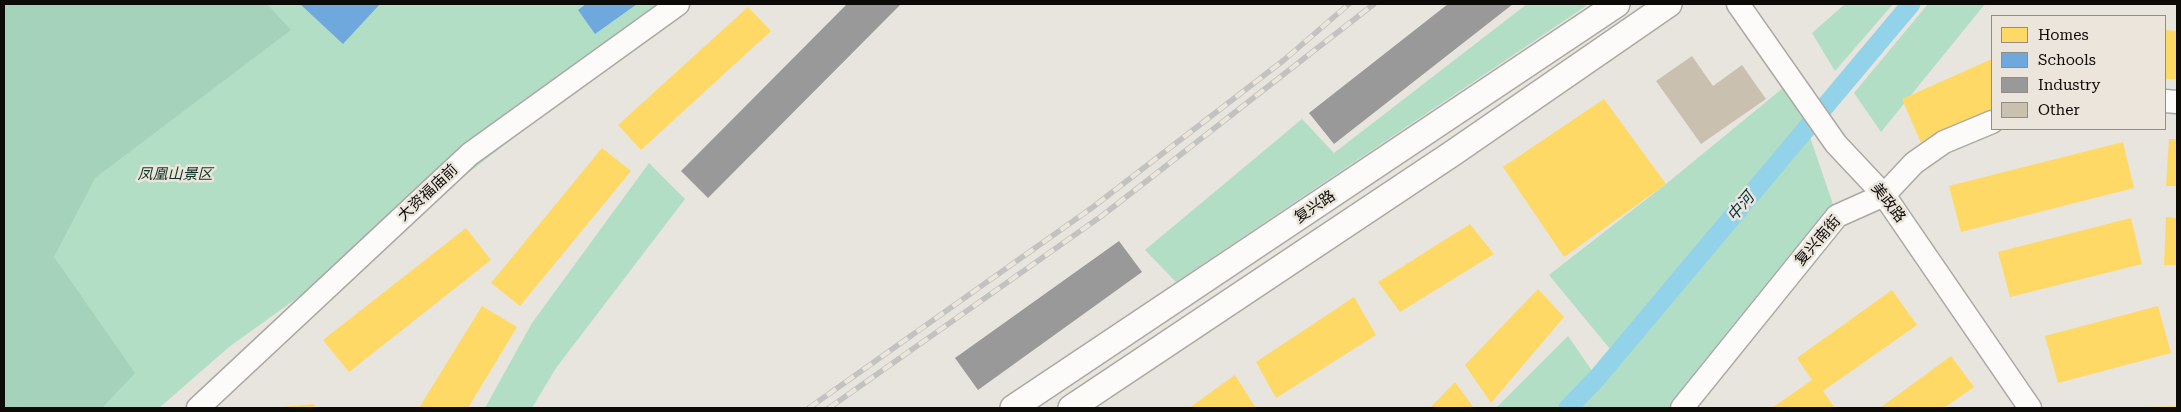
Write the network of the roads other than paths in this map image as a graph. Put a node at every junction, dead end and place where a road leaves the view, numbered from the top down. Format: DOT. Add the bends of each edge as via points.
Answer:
graph roads {
  1 [pos="678,4"];
  2 [pos="1617,4"];
  3 [pos="1669,4"];
  4 [pos="1738,4"];
  5 [pos="1991,122"];
  6 [pos="1884,195"];
  7 [pos="198,408"];
  8 [pos="1013,408"];
  9 [pos="1071,408"];
  10 [pos="1682,408"];
  11 [pos="2030,408"];
  1 -- 7 [label="street, 大资福庙前" via="470,154"];
  2 -- 8 [label="main road, 复兴路"];
  3 -- 9 [label="main road" via="1453,153"];
  4 -- 6 [label="street, 美政路" via="1836,144"];
  5 -- 6 [label="street, 复兴南街" via="1944,142 1914,163"];
  6 -- 10 [label="street, 复兴南街" via="1837,216"];
  6 -- 11 [label="street, 美政路"];
}
